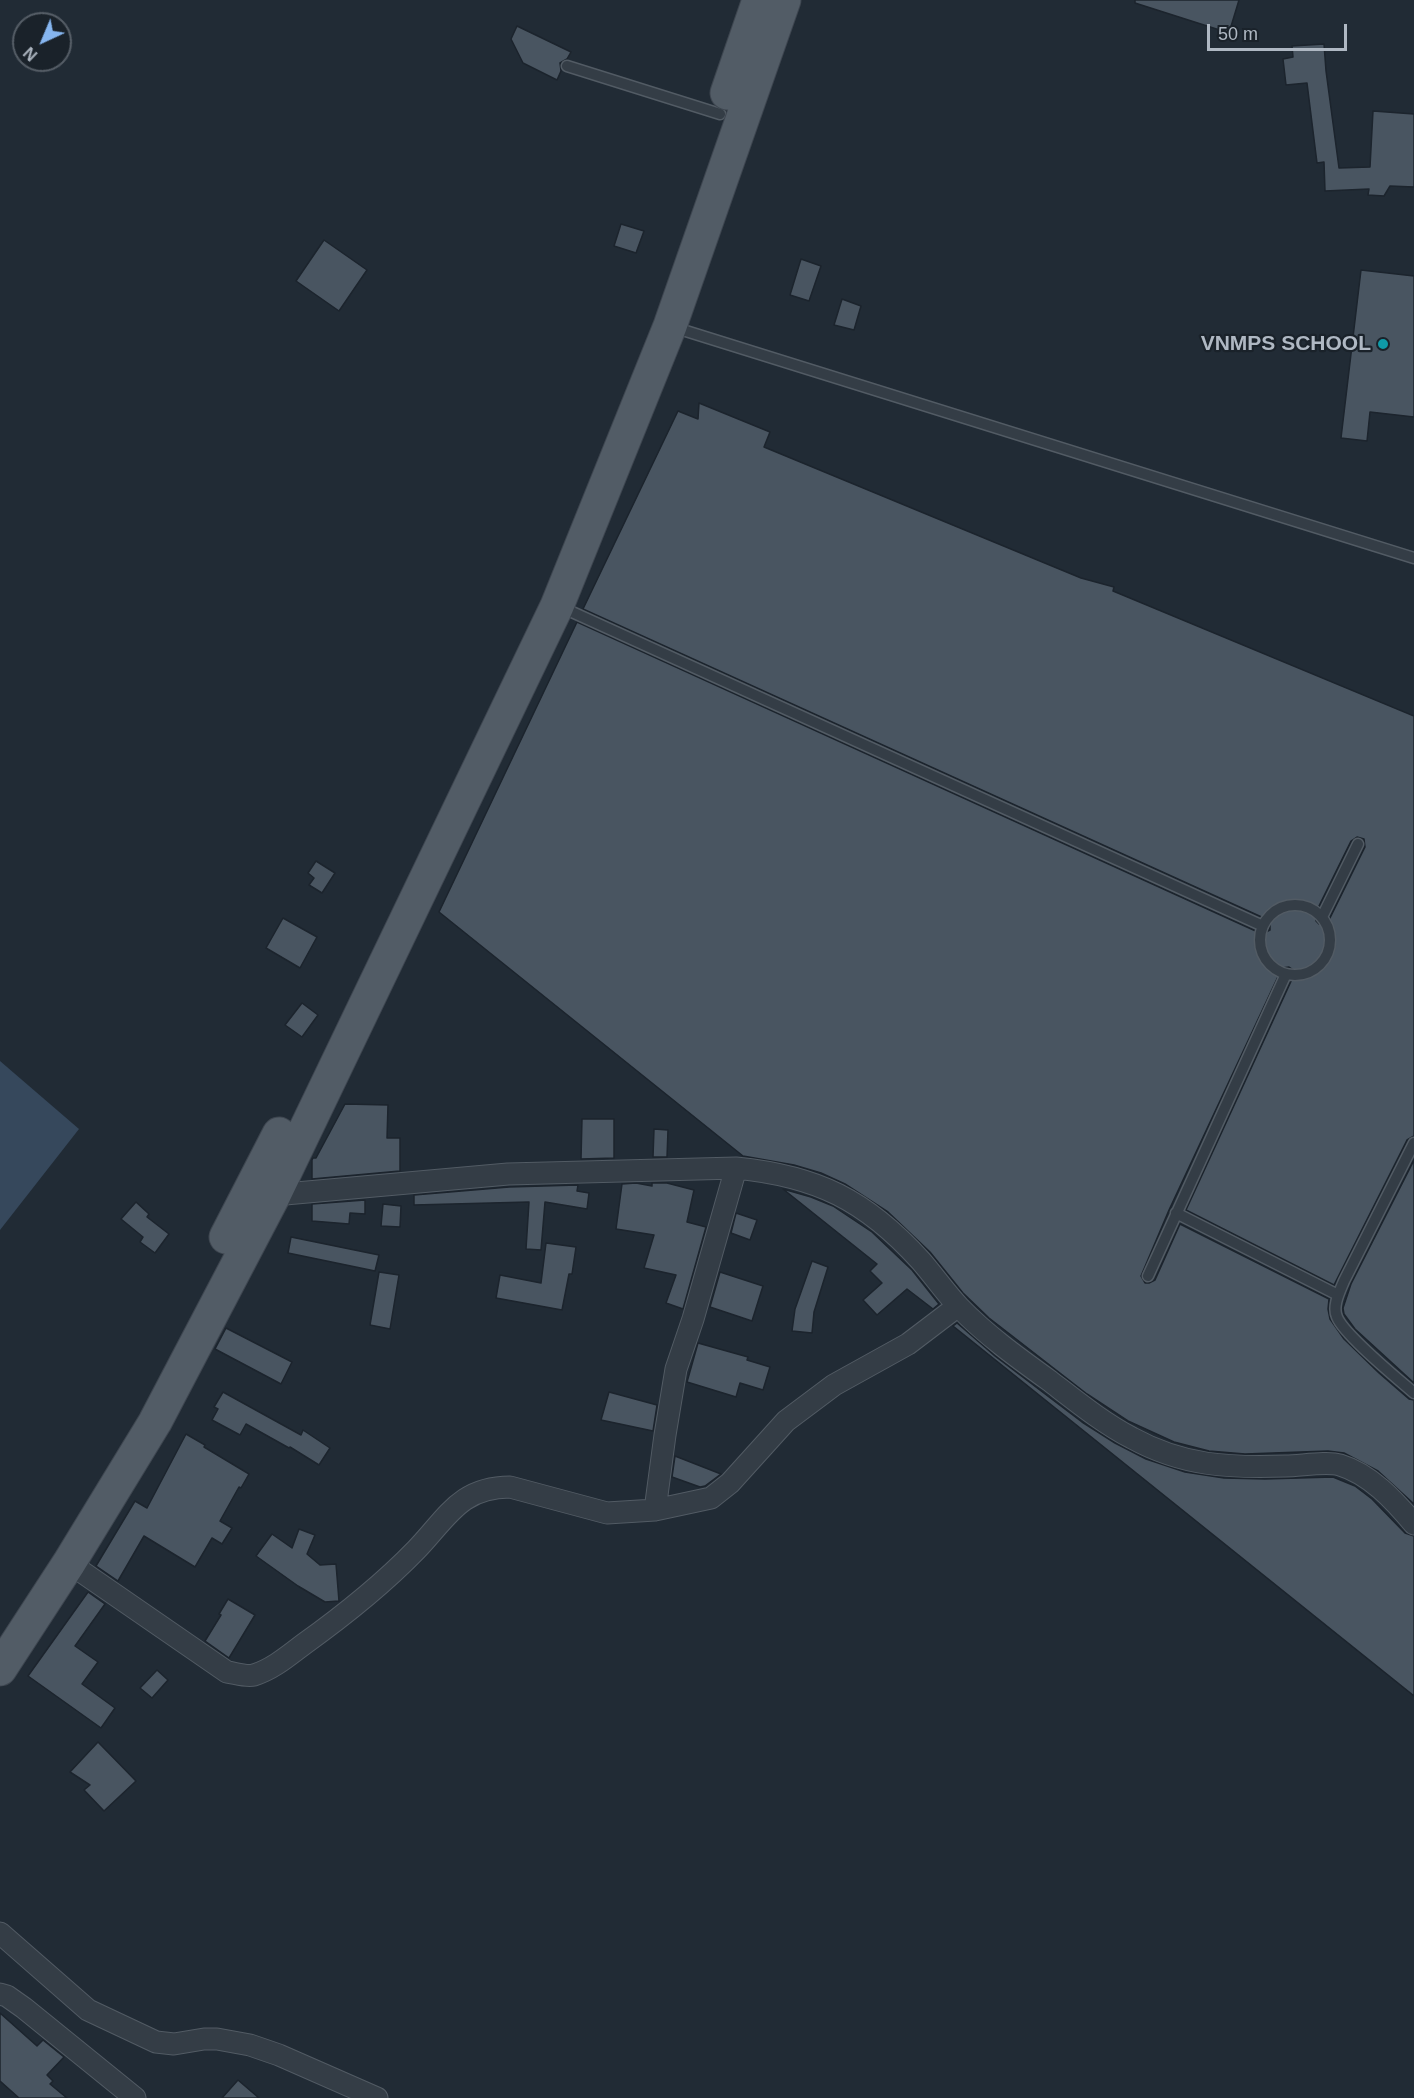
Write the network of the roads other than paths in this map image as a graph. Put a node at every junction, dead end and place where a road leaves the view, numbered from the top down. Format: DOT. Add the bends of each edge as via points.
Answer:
graph roads {
  1 [pos="759,0"];
  2 [pos="784,0"];
  3 [pos="567,66"];
  4 [pos="720,114"];
  5 [pos="670,326"];
  6 [pos="1414,558"];
  7 [pos="557,606"];
  8 [pos="1358,844"];
  9 [pos="1322,917"];
  10 [pos="1263,926"];
  11 [pos="1286,974"];
  12 [pos="1414,1143"];
  13 [pos="736,1168"];
  14 [pos="263,1200"];
  15 [pos="1176,1213"];
  16 [pos="1148,1276"];
  17 [pos="1338,1295"];
  18 [pos="958,1306"];
  19 [pos="1414,1393"];
  20 [pos="655,1510"];
  21 [pos="1414,1524"];
  22 [pos="69,1563"];
  23 [pos="0,1628"];
  24 [pos="0,1669"];
  25 [pos="0,1933"];
  26 [pos="0,1994"];
  27 [pos="135,2098"];
  28 [pos="377,2098"];
  1 -- 4 [label="main road"];
  2 -- 5 [label="main road"];
  3 -- 4 [label="lane"];
  4 -- 14 [label="main road" via="635,358 538,596 340,1016"];
  5 -- 6 [label="lane"];
  5 -- 7 [label="main road"];
  7 -- 10 [label="lane"];
  7 -- 14 [label="main road"];
  8 -- 9 [label="lane"];
  9 -- 10 [label="lane" via="1313,910 1291,905 1270,916"];
  9 -- 11 [label="lane" via="1330,937 1325,959 1309,973"];
  10 -- 11 [label="lane" via="1261,950 1275,969"];
  11 -- 15 [label="lane"];
  12 -- 17 [label="lane"];
  13 -- 14 [label="street" via="508,1174"];
  13 -- 18 [label="street" via="808,1181 842,1196 878,1219"];
  13 -- 20 [label="street" via="676,1369"];
  14 -- 22 [label="main road" via="155,1422"];
  14 -- 23 [label="main road"];
  15 -- 16 [label="lane"];
  15 -- 17 [label="lane"];
  17 -- 19 [label="lane" via="1336,1316"];
  18 -- 20 [label="street" via="908,1344 834,1385 786,1420 711,1498"];
  18 -- 21 [label="street" via="988,1335 1132,1438 1181,1460 1240,1467 1339,1464 1383,1491"];
  20 -- 22 [label="street" via="607,1513 510,1487 474,1494 455,1506 415,1551 338,1620 272,1668 251,1676 227,1672"];
  22 -- 24 [label="main road"];
  25 -- 28 [label="street" via="88,2010 156,2042 217,2039 250,2045"];
  26 -- 27 [label="street" via="24,2008"];
}
